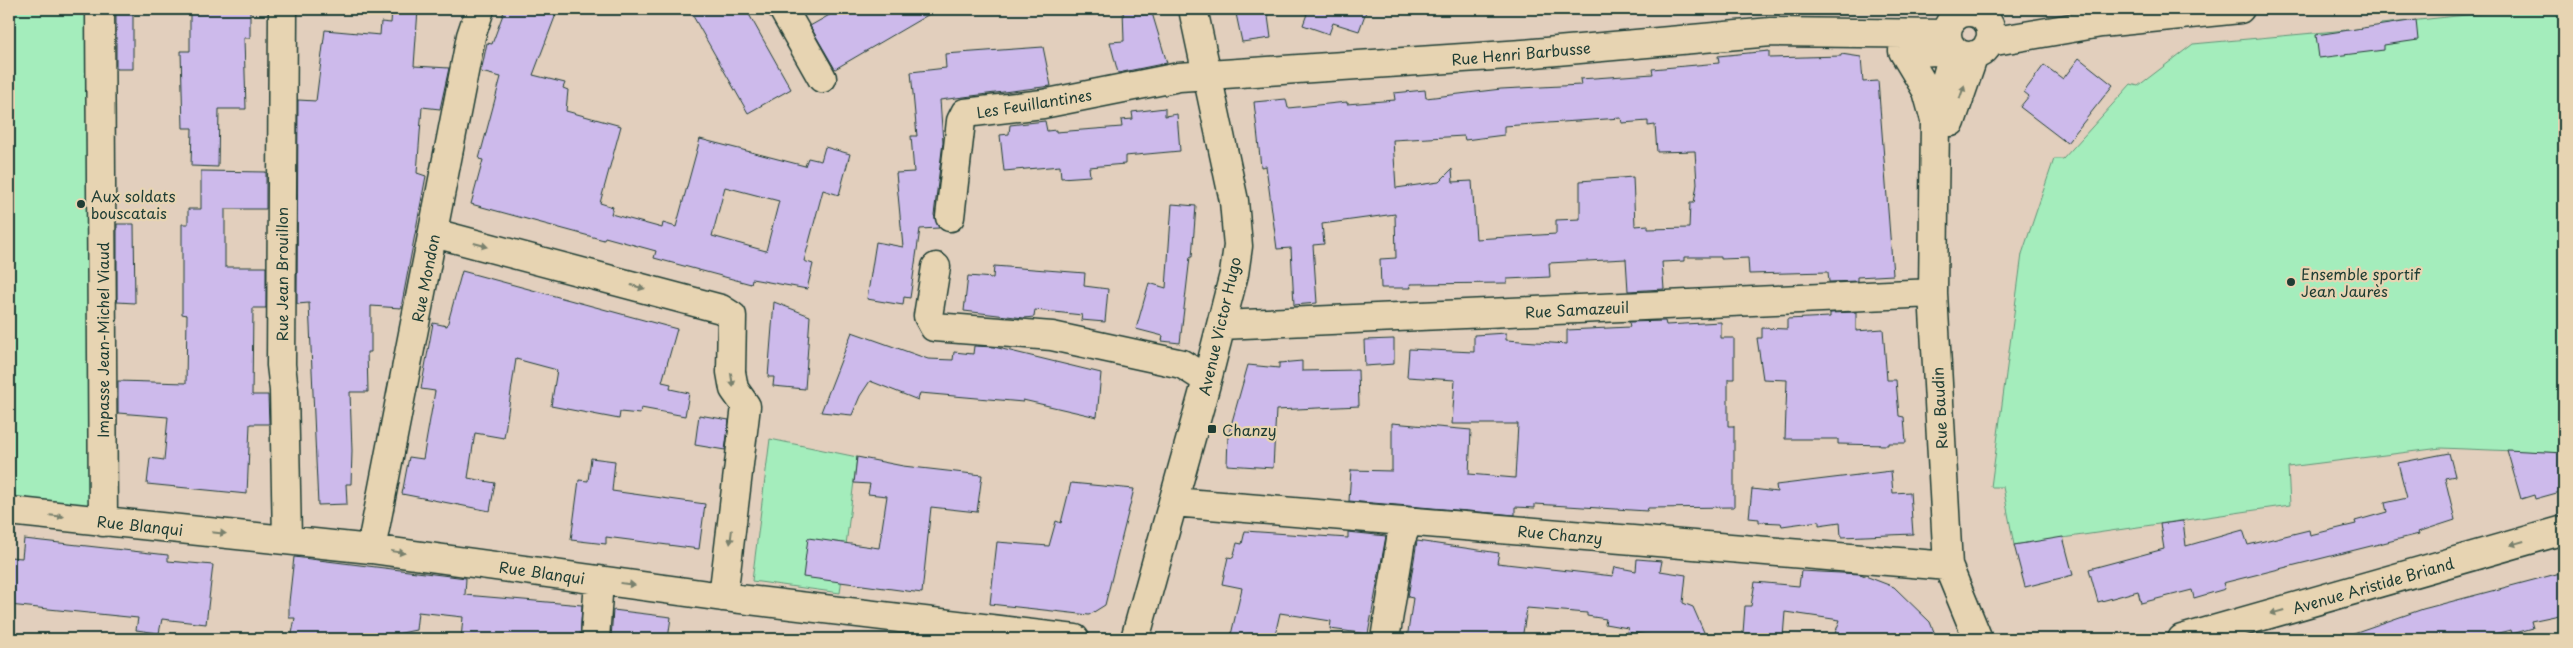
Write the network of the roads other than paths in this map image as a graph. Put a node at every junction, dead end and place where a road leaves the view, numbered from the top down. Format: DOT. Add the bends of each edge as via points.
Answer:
graph roads {
  1 [pos="100,9"];
  2 [pos="283,9"];
  3 [pos="480,9"];
  4 [pos="784,9"];
  5 [pos="1193,9"];
  6 [pos="2240,9"];
  7 [pos="1971,28"];
  8 [pos="1834,33"];
  9 [pos="1902,51"];
  10 [pos="1207,76"];
  11 [pos="822,78"];
  12 [pos="1935,120"];
  13 [pos="1935,171"];
  14 [pos="950,217"];
  15 [pos="434,233"];
  16 [pos="936,266"];
  17 [pos="1933,293"];
  18 [pos="1221,325"];
  19 [pos="1207,380"];
  20 [pos="1173,502"];
  21 [pos="9,511"];
  22 [pos="103,522"];
  23 [pos="1408,522"];
  24 [pos="2564,530"];
  25 [pos="287,539"];
  26 [pos="371,548"];
  27 [pos="1948,566"];
  28 [pos="599,580"];
  29 [pos="723,597"];
  30 [pos="596,639"];
  31 [pos="1076,639"];
  32 [pos="1135,639"];
  33 [pos="1385,639"];
  34 [pos="1978,639"];
  35 [pos="2182,639"];
  1 -- 22 [label="street, Impasse Jean-Michel Viaud"];
  2 -- 25 [label="street, Rue Jean Brouillon" via="281,365"];
  3 -- 15 [label="street, Rue Mondon" via="471,36"];
  4 -- 11 [label="street"];
  5 -- 10 [label="street, Avenue Victor Hugo"];
  6 -- 7 [label="street" via="2101,24"];
  7 -- 8 [label="street, Rue Henri Barbusse"];
  7 -- 9 [label="street, Rue Henri Barbusse"];
  7 -- 12 [label="street, Rue Baudin"];
  13 -- 7 [label="street, Rue Baudin, one-way"];
  8 -- 9 [label="street, Rue Henri Barbusse"];
  8 -- 10 [label="street, Rue Henri Barbusse" via="1752,33 1523,54"];
  9 -- 12 [label="street" via="1927,91"];
  10 -- 14 [label="street, Les Feuillantines" via="1179,78 1043,104 965,113 961,121"];
  10 -- 18 [label="street, Avenue Victor Hugo" via="1237,224 1234,274"];
  12 -- 13 [label="street, Rue Baudin"];
  13 -- 17 [label="street, Rue Baudin"];
  15 -- 26 [label="street, Rue Mondon"];
  15 -- 29 [label="street, one-way" via="721,309 732,316 731,372 734,389 746,406"];
  16 -- 19 [label="street" via="928,316 934,327 1052,336 1182,364"];
  17 -- 18 [label="street, Rue Samazeuil"];
  17 -- 27 [label="street, Rue Baudin"];
  18 -- 19 [label="street, Avenue Victor Hugo"];
  19 -- 20 [label="street, Avenue Victor Hugo"];
  20 -- 23 [label="street, Rue Chanzy"];
  20 -- 32 [label="street, Avenue Victor Hugo"];
  21 -- 22 [label="street, Rue Blanqui, one-way"];
  22 -- 25 [label="street, Rue Blanqui, one-way"];
  23 -- 27 [label="street, Rue Chanzy"];
  23 -- 33 [label="street" via="1401,539"];
  24 -- 35 [label="street, Avenue Aristide Briand, one-way"];
  25 -- 26 [label="street, Rue Blanqui"];
  26 -- 28 [label="street, Rue Blanqui, one-way"];
  27 -- 34 [label="street, Rue Baudin"];
  28 -- 29 [label="street, Rue Blanqui, one-way"];
  28 -- 30 [label="street"];
  29 -- 31 [label="street, Rue Blanqui"];
}
